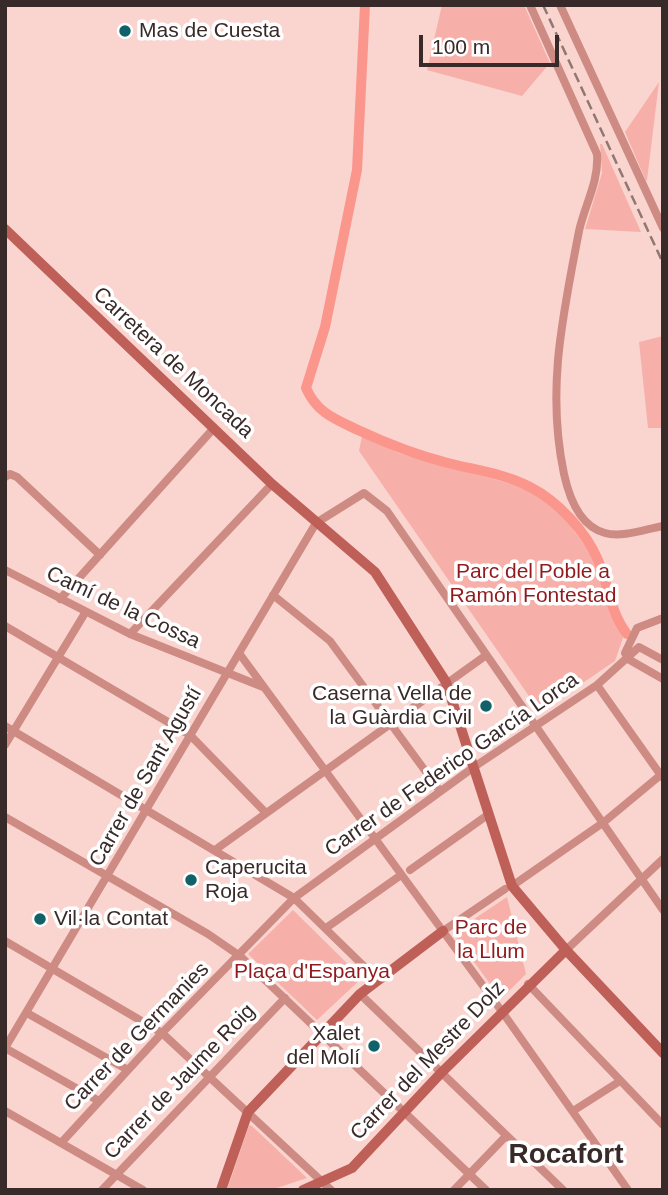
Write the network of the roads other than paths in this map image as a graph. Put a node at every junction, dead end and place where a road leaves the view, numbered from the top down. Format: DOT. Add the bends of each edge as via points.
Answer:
graph roads {
  1 [pos="530,5"];
  2 [pos="560,5"];
  3 [pos="663,228"];
  4 [pos="5,229"];
  5 [pos="214,428"];
  6 [pos="5,477"];
  7 [pos="272,484"];
  8 [pos="316,523"];
  9 [pos="663,526"];
  10 [pos="100,555"];
  11 [pos="5,570"];
  12 [pos="273,595"];
  13 [pos="60,599"];
  14 [pos="85,613"];
  15 [pos="663,618"];
  16 [pos="5,626"];
  17 [pos="130,634"];
  18 [pos="239,653"];
  19 [pos="485,656"];
  20 [pos="57,657"];
  21 [pos="628,659"];
  22 [pos="663,660"];
  23 [pos="226,675"];
  24 [pos="663,679"];
  25 [pos="446,682"];
  26 [pos="597,685"];
  27 [pos="263,687"];
  28 [pos="389,723"];
  29 [pos="535,726"];
  30 [pos="9,729"];
  31 [pos="190,735"];
  32 [pos="5,745"];
  33 [pos="474,767"];
  34 [pos="324,771"];
  35 [pos="662,775"];
  36 [pos="440,791"];
  37 [pos="148,808"];
  38 [pos="266,813"];
  39 [pos="489,814"];
  40 [pos="5,817"];
  41 [pos="604,822"];
  42 [pos="374,838"];
  43 [pos="215,850"];
  44 [pos="663,859"];
  45 [pos="410,870"];
  46 [pos="401,875"];
  47 [pos="107,877"];
  48 [pos="641,878"];
  49 [pos="508,888"];
  50 [pos="294,898"];
  51 [pos="663,910"];
  52 [pos="326,928"];
  53 [pos="443,931"];
  54 [pos="5,942"];
  55 [pos="566,950"];
  56 [pos="240,956"];
  57 [pos="52,969"];
  58 [pos="377,979"];
  59 [pos="528,984"];
  60 [pos="360,994"];
  61 [pos="285,998"];
  62 [pos="27,1013"];
  63 [pos="503,1013"];
  64 [pos="162,1032"];
  65 [pos="321,1034"];
  66 [pos="5,1048"];
  67 [pos="663,1053"];
  68 [pos="128,1070"];
  69 [pos="441,1073"];
  70 [pos="209,1076"];
  71 [pos="620,1081"];
  72 [pos="99,1101"];
  73 [pos="5,1111"];
  74 [pos="573,1111"];
  75 [pos="248,1112"];
  76 [pos="403,1113"];
  77 [pos="663,1125"];
  78 [pos="506,1136"];
  79 [pos="61,1143"];
  80 [pos="469,1174"];
  81 [pos="116,1175"];
  82 [pos="328,1186"];
  83 [pos="102,1190"];
  84 [pos="142,1190"];
  85 [pos="221,1190"];
  86 [pos="303,1190"];
  87 [pos="454,1190"];
  88 [pos="486,1190"];
  89 [pos="563,1190"];
  90 [pos="628,1190"];
  1 -- 9 [label="street" via="593,140 597,159 556,349 556,427 568,494 582,516 604,533"];
  2 -- 3 [label="street"];
  4 -- 5 [label="street, Carretera de Moncada"];
  5 -- 7 [label="street, Carretera de Moncada"];
  5 -- 10 [label="street"];
  6 -- 10 [label="street" via="17,477"];
  7 -- 8 [label="street, Carretera de Moncada"];
  7 -- 17 [label="street"];
  8 -- 12 [label="street, Carrer de Sant Agustí"];
  8 -- 19 [label="street" via="364,494 377,501"];
  8 -- 25 [label="street, Carretera de Moncada" via="375,572"];
  10 -- 13 [label="street"];
  11 -- 13 [label="street, Camí de la Cossa"];
  12 -- 18 [label="street, Carrer de Sant Agustí"];
  12 -- 28 [label="street" via="330,641"];
  13 -- 14 [label="street, Camí de la Cossa"];
  14 -- 17 [label="street, Camí de la Cossa"];
  14 -- 20 [label="street"];
  15 -- 21 [label="street" via="637,628 625,653"];
  16 -- 20 [label="street"];
  17 -- 23 [label="street, Camí de la Cossa"];
  18 -- 23 [label="street, Carrer de Sant Agustí"];
  18 -- 27 [label="street"];
  19 -- 25 [label="street"];
  19 -- 29 [label="street"];
  20 -- 30 [label="street"];
  20 -- 31 [label="street"];
  21 -- 22 [label="street" via="639,647"];
  21 -- 24 [label="street"];
  21 -- 26 [label="street, Carrer de Federico García Lorca"];
  23 -- 27 [label="street, Camí de la Cossa"];
  23 -- 31 [label="street, Carrer de Sant Agustí"];
  25 -- 28 [label="street"];
  25 -- 33 [label="street, Carretera de Moncada"];
  26 -- 29 [label="street, Carrer de Federico García Lorca"];
  26 -- 35 [label="street"];
  27 -- 34 [label="street"];
  28 -- 34 [label="street"];
  28 -- 36 [label="street"];
  29 -- 33 [label="street, Carrer de Federico García Lorca"];
  29 -- 41 [label="street"];
  30 -- 32 [label="street"];
  30 -- 37 [label="street"];
  31 -- 37 [label="street, Carrer de Sant Agustí"];
  31 -- 38 [label="street"];
  33 -- 36 [label="street, Carrer de Federico García Lorca"];
  33 -- 39 [label="street, Carretera de Moncada"];
  34 -- 38 [label="street"];
  34 -- 42 [label="street"];
  35 -- 41 [label="street"];
  36 -- 42 [label="street, Carrer de Federico García Lorca"];
  37 -- 43 [label="street"];
  37 -- 47 [label="street, Carrer de Sant Agustí"];
  38 -- 43 [label="street"];
  39 -- 45 [label="street"];
  39 -- 49 [label="street, Carretera de Moncada"];
  40 -- 47 [label="street"];
  41 -- 48 [label="street"];
  41 -- 49 [label="street"];
  42 -- 46 [label="street"];
  42 -- 50 [label="street, Carrer de Federico García Lorca"];
  43 -- 50 [label="street"];
  44 -- 48 [label="street, Carrer del Mestre Dolz"];
  46 -- 52 [label="street"];
  46 -- 53 [label="street"];
  47 -- 56 [label="street"];
  47 -- 57 [label="street, Carrer de Sant Agustí"];
  48 -- 51 [label="street"];
  48 -- 55 [label="street, Carrer del Mestre Dolz"];
  49 -- 53 [label="street"];
  49 -- 55 [label="street"];
  50 -- 52 [label="street"];
  50 -- 56 [label="street"];
  52 -- 58 [label="street"];
  53 -- 58 [label="street"];
  53 -- 63 [label="street"];
  54 -- 57 [label="street"];
  55 -- 59 [label="street, Carrer del Mestre Dolz"];
  55 -- 67 [label="street"];
  56 -- 61 [label="street"];
  56 -- 64 [label="street, Carrer de Germanies"];
  57 -- 62 [label="street, Carrer de Sant Agustí"];
  57 -- 64 [label="street"];
  58 -- 60 [label="street"];
  59 -- 63 [label="street, Carrer del Mestre Dolz"];
  59 -- 71 [label="street"];
  60 -- 65 [label="street"];
  60 -- 69 [label="street"];
  61 -- 65 [label="street"];
  61 -- 70 [label="street, Carrer de Jaume Roig"];
  62 -- 66 [label="street, Carrer de Sant Agustí"];
  62 -- 68 [label="street"];
  63 -- 69 [label="street, Carrer del Mestre Dolz"];
  63 -- 74 [label="street"];
  64 -- 68 [label="street, Carrer de Germanies"];
  64 -- 70 [label="street"];
  65 -- 75 [label="street"];
  65 -- 76 [label="street"];
  66 -- 72 [label="street"];
  68 -- 72 [label="street, Carrer de Germanies"];
  69 -- 76 [label="street, Carrer del Mestre Dolz"];
  69 -- 78 [label="street"];
  70 -- 75 [label="street"];
  70 -- 81 [label="street, Carrer de Jaume Roig"];
  71 -- 74 [label="street"];
  71 -- 77 [label="street"];
  72 -- 79 [label="street, Carrer de Germanies"];
  73 -- 79 [label="street"];
  74 -- 90 [label="street"];
  75 -- 82 [label="street"];
  75 -- 85 [label="street"];
  76 -- 80 [label="street"];
  76 -- 82 [label="street, Carrer del Mestre Dolz" via="352,1168"];
  78 -- 80 [label="street"];
  78 -- 89 [label="street"];
  79 -- 81 [label="street"];
  80 -- 87 [label="street"];
  80 -- 88 [label="street"];
  81 -- 83 [label="street, Carrer de Jaume Roig"];
  81 -- 84 [label="street"];
  82 -- 86 [label="street, Carrer del Mestre Dolz"];
}
